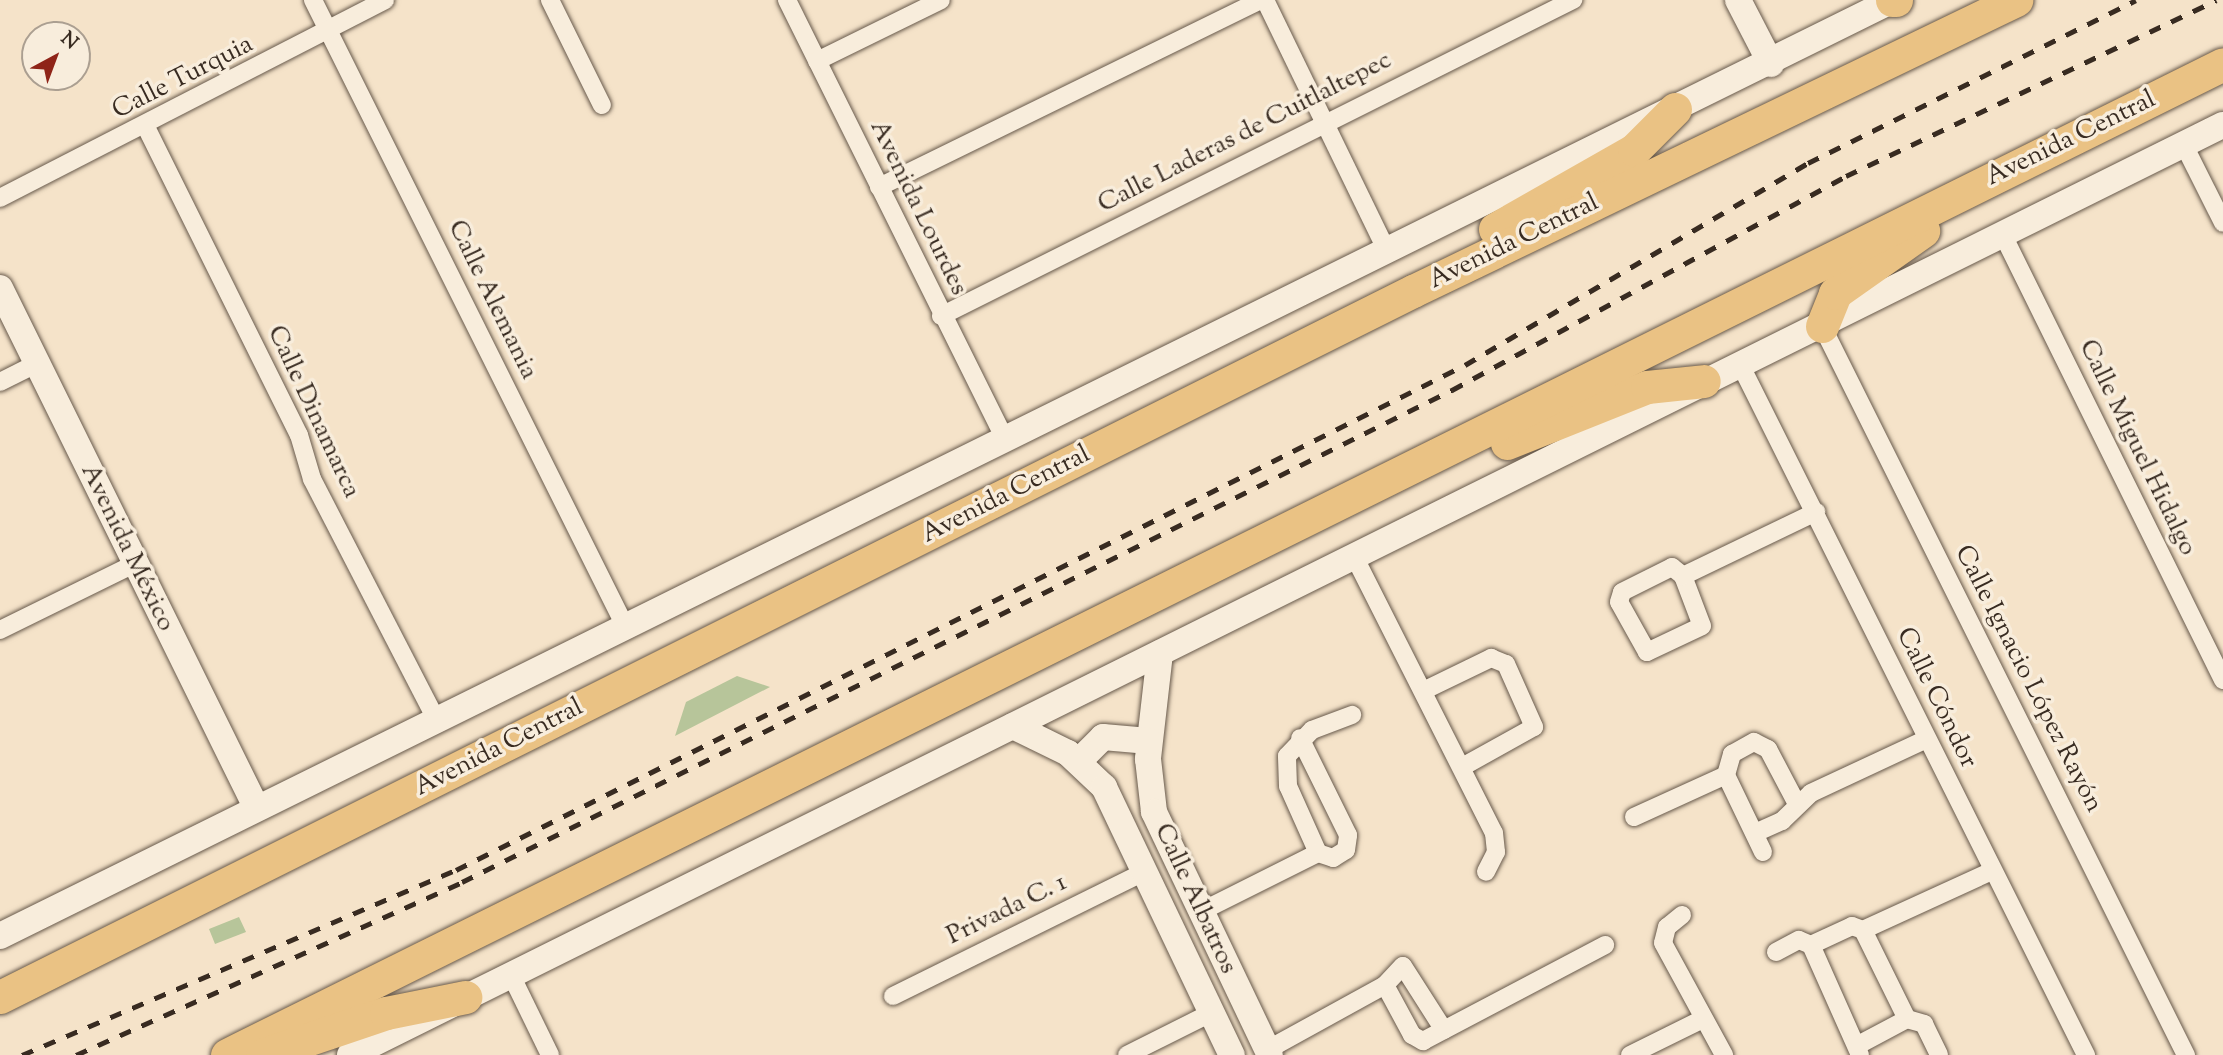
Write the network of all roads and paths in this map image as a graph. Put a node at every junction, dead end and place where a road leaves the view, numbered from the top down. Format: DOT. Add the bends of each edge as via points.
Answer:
graph roads {
  1 [pos="313,0"];
  2 [pos="385,0"];
  3 [pos="550,0"];
  4 [pos="787,0"];
  5 [pos="942,0"];
  6 [pos="1262,0"];
  7 [pos="1573,0"];
  8 [pos="1738,0"];
  9 [pos="1894,0"];
  10 [pos="2016,0"];
  11 [pos="328,31"];
  12 [pos="817,61"];
  13 [pos="1771,64"];
  14 [pos="2223,64"];
  15 [pos="602,105"];
  16 [pos="1675,109"];
  17 [pos="1324,123"];
  18 [pos="2223,125"];
  19 [pos="146,127"];
  20 [pos="2184,145"];
  21 [pos="879,187"];
  22 [pos="1973,187"];
  23 [pos="0,198"];
  24 [pos="2223,223"];
  25 [pos="2004,239"];
  26 [pos="1386,249"];
  27 [pos="0,288"];
  28 [pos="1413,291"];
  29 [pos="941,316"];
  30 [pos="1822,326"];
  31 [pos="38,363"];
  32 [pos="1740,364"];
  33 [pos="1704,381"];
  34 [pos="0,382"];
  35 [pos="1004,438"];
  36 [pos="1398,477"];
  37 [pos="1816,512"];
  38 [pos="1355,558"];
  39 [pos="134,564"];
  40 [pos="1683,576"];
  41 [pos="624,624"];
  42 [pos="0,630"];
  43 [pos="1160,653"];
  44 [pos="2223,680"];
  45 [pos="1423,691"];
  46 [pos="1352,715"];
  47 [pos="435,718"];
  48 [pos="1013,726"];
  49 [pos="1300,738"];
  50 [pos="1927,739"];
  51 [pos="1149,741"];
  52 [pos="1079,761"];
  53 [pos="1464,766"];
  54 [pos="1726,775"];
  55 [pos="1797,804"];
  56 [pos="256,807"];
  57 [pos="1634,817"];
  58 [pos="1755,833"];
  59 [pos="1763,852"];
  60 [pos="1318,853"];
  61 [pos="1992,871"];
  62 [pos="1144,872"];
  63 [pos="1486,872"];
  64 [pos="1200,912"];
  65 [pos="1682,915"];
  66 [pos="1863,930"];
  67 [pos="0,936"];
  68 [pos="1605,944"];
  69 [pos="1811,945"];
  70 [pos="1776,952"];
  71 [pos="512,976"];
  72 [pos="1385,985"];
  73 [pos="893,996"];
  74 [pos="0,997"];
  75 [pos="465,997"];
  76 [pos="1211,1013"];
  77 [pos="1703,1019"];
  78 [pos="1907,1019"];
  79 [pos="1444,1030"];
  80 [pos="1860,1049"];
  81 [pos="1268,1052"];
  82 [pos="227,1055"];
  83 [pos="262,1055"];
  84 [pos="350,1055"];
  85 [pos="550,1055"];
  86 [pos="1127,1055"];
  87 [pos="1232,1055"];
  88 [pos="1630,1055"];
  89 [pos="1724,1055"];
  90 [pos="1939,1055"];
  91 [pos="2086,1055"];
  92 [pos="2186,1055"];
  1 -- 11 [label="street, Calle Alemania"];
  2 -- 11 [label="street, Calle Turquia"];
  3 -- 15 [label="street"];
  4 -- 12 [label="street, Avenida Lourdes"];
  5 -- 12 [label="street"];
  6 -- 17 [label="street"];
  6 -- 21 [label="street"];
  7 -- 17 [label="street, Calle Laderas de Cuitlaltepec"];
  8 -- 13 [label="main road"];
  9 -- 13 [label="main road, Avenida Central"];
  10 -- 28 [label="highway, Avenida Central"];
  11 -- 19 [label="street, Calle Turquia"];
  11 -- 41 [label="street, Calle Alemania"];
  12 -- 21 [label="street, Avenida Lourdes"];
  13 -- 16 [label="main road, Avenida Central"];
  14 -- 22 [label="highway, Avenida Central"];
  16 -- 26 [label="main road, Avenida Central"];
  16 -- 28 [label="highway" via="1634,150 1466,245"];
  17 -- 26 [label="street"];
  17 -- 29 [label="street, Calle Laderas de Cuitlaltepec"];
  18 -- 20 [label="main road"];
  19 -- 23 [label="street, Calle Turquia"];
  19 -- 47 [label="street, Calle Dinamarca" via="299,435 313,479"];
  20 -- 24 [label="street"];
  20 -- 25 [label="main road"];
  21 -- 29 [label="street, Avenida Lourdes"];
  22 -- 30 [label="highway" via="1910,242 1841,287 1828,302"];
  22 -- 36 [label="highway, Avenida Central"];
  25 -- 30 [label="main road"];
  25 -- 44 [label="street, Calle Miguel Hidalgo"];
  26 -- 35 [label="main road, Avenida Central"];
  27 -- 31 [label="main road, Avenida México"];
  28 -- 74 [label="highway, Avenida Central"];
  29 -- 35 [label="street, Avenida Lourdes"];
  30 -- 32 [label="main road"];
  30 -- 92 [label="street, Calle Ignacio López Rayón"];
  31 -- 34 [label="street"];
  31 -- 39 [label="main road, Avenida México"];
  32 -- 33 [label="main road"];
  32 -- 37 [label="street, Calle Cóndor"];
  33 -- 36 [label="highway" via="1647,387 1507,443"];
  33 -- 38 [label="main road"];
  35 -- 41 [label="main road, Avenida Central"];
  36 -- 82 [label="highway, Avenida Central"];
  37 -- 40 [label="street"];
  37 -- 50 [label="street, Calle Cóndor"];
  38 -- 43 [label="main road"];
  38 -- 45 [label="street"];
  39 -- 42 [label="street"];
  39 -- 56 [label="main road, Avenida México"];
  40 -- 40 [label="street" via="1672,567 1619,594 1647,652 1703,625"];
  41 -- 47 [label="main road, Avenida Central"];
  43 -- 48 [label="main road"];
  43 -- 51 [label="main road, Calle Albatros"];
  45 -- 53 [label="street"];
  45 -- 53 [label="street" via="1500,658 1534,727"];
  46 -- 49 [label="street"];
  47 -- 56 [label="main road, Avenida Central"];
  48 -- 52 [label="main road, Calle Albatros"];
  48 -- 71 [label="main road"];
  49 -- 60 [label="street" via="1287,756 1286,779"];
  49 -- 60 [label="street" via="1349,841 1338,857"];
  50 -- 55 [label="street"];
  50 -- 61 [label="street, Calle Cóndor"];
  51 -- 52 [label="main road" via="1103,737"];
  51 -- 64 [label="main road, Calle Albatros" via="1154,812"];
  52 -- 62 [label="main road, Calle Albatros" via="1104,787"];
  53 -- 63 [label="street" via="1494,833 1496,852"];
  54 -- 55 [label="street" via="1736,750 1758,743 1772,754"];
  54 -- 57 [label="street"];
  54 -- 58 [label="street"];
  55 -- 58 [label="street"];
  56 -- 67 [label="main road, Avenida Central"];
  58 -- 59 [label="street"];
  60 -- 64 [label="street"];
  61 -- 66 [label="street"];
  61 -- 91 [label="street, Calle Cóndor"];
  62 -- 73 [label="street, Privada C. 1"];
  62 -- 76 [label="main road, Calle Albatros"];
  64 -- 81 [label="main road, Calle Albatros"];
  65 -- 77 [label="street" via="1667,927 1663,943"];
  66 -- 69 [label="street" via="1852,926"];
  66 -- 78 [label="street"];
  68 -- 79 [label="street"];
  69 -- 70 [label="street" via="1799,940"];
  69 -- 80 [label="street"];
  71 -- 75 [label="main road"];
  71 -- 85 [label="street"];
  72 -- 79 [label="street" via="1415,1039"];
  72 -- 79 [label="street" via="1390,974 1406,967"];
  72 -- 81 [label="street"];
  75 -- 83 [label="highway" via="387,1013"];
  75 -- 84 [label="main road"];
  76 -- 86 [label="street"];
  76 -- 87 [label="main road, Calle Albatros"];
  77 -- 88 [label="street"];
  77 -- 89 [label="street"];
  78 -- 80 [label="street"];
  78 -- 90 [label="street" via="1924,1024"];
}
